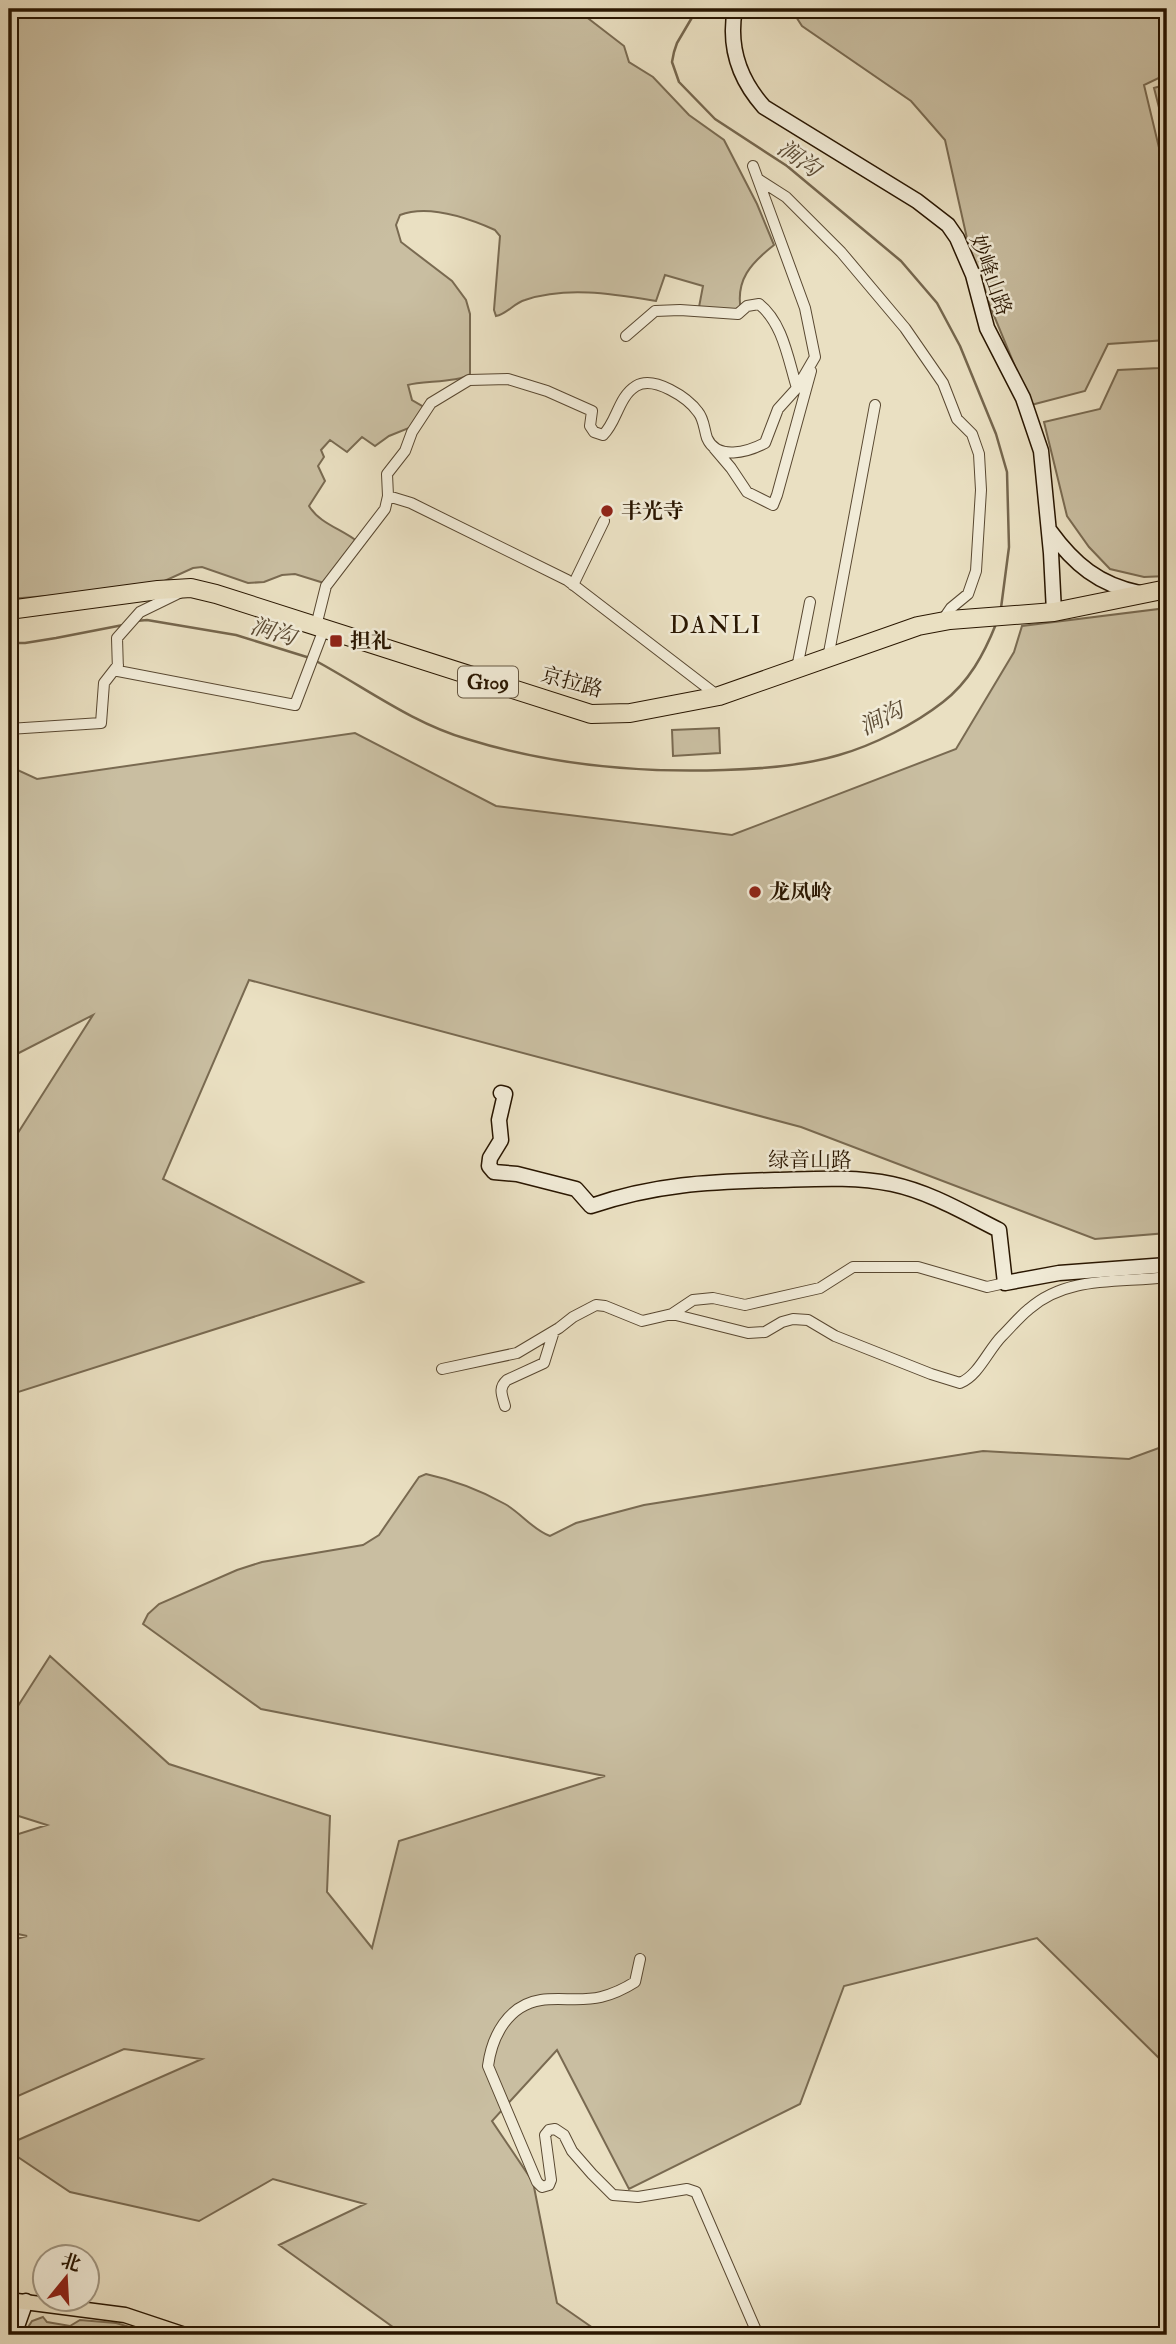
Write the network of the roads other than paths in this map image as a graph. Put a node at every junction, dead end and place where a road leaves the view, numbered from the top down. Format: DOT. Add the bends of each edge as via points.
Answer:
graph roads {
  1 [pos="736,9"];
  2 [pos="753,166"];
  3 [pos="758,179"];
  4 [pos="626,336"];
  5 [pos="815,357"];
  6 [pos="797,388"];
  7 [pos="875,405"];
  8 [pos="714,448"];
  9 [pos="388,496"];
  10 [pos="604,521"];
  11 [pos="1049,529"];
  12 [pos="573,585"];
  13 [pos="191,588"];
  14 [pos="1167,589"];
  15 [pos="1145,593"];
  16 [pos="810,602"];
  17 [pos="9,610"];
  18 [pos="1049,612"];
  19 [pos="942,621"];
  20 [pos="320,628"];
  21 [pos="828,657"];
  22 [pos="118,665"];
  23 [pos="797,669"];
  24 [pos="719,696"];
  25 [pos="9,729"];
  26 [pos="501,1093"];
  27 [pos="1167,1265"];
  28 [pos="1167,1277"];
  29 [pos="1005,1283"];
  30 [pos="672,1314"];
  31 [pos="554,1331"];
  32 [pos="442,1369"];
  33 [pos="505,1406"];
  34 [pos="640,1959"];
  35 [pos="9,2300"];
  36 [pos="26,2301"];
  37 [pos="14,2335"];
  38 [pos="186,2335"];
  39 [pos="758,2335"];
  1 -- 11 [label="street, 妙峰山路" via="732,43 736,60 764,107 917,201 957,238 974,275 987,328 1034,427"];
  2 -- 3 [label="street"];
  3 -- 5 [label="street" via="806,308"];
  3 -- 19 [label="street" via="786,197 841,252 905,328 943,383 957,419 972,434 979,454 981,490 976,572 968,594"];
  4 -- 6 [label="street" via="654,311 738,314 759,304 770,312 779,329"];
  5 -- 6 [label="street"];
  5 -- 8 [label="street" via="773,505 747,492"];
  6 -- 8 [label="street" via="778,408 765,443 734,453"];
  7 -- 21 [label="street"];
  8 -- 9 [label="street" via="698,411 667,388 652,383 638,385 626,396 603,435 590,426 592,411 547,391 508,379 469,380 430,402 405,451 387,474"];
  9 -- 12 [label="street" via="411,503"];
  9 -- 20 [label="street" via="373,527 326,586"];
  10 -- 12 [label="street"];
  11 -- 15 [label="street" via="1089,573 1116,587"];
  11 -- 18 [label="street, 妙峰山路"];
  12 -- 24 [label="street"];
  13 -- 17 [label="highway, 京拉路 / G109"];
  13 -- 20 [label="highway, 京拉路 / G109"];
  13 -- 22 [label="street" via="140,612 117,638"];
  14 -- 15 [label="highway, 京拉路 / G109"];
  15 -- 18 [label="highway, 京拉路 / G109"];
  16 -- 23 [label="street"];
  18 -- 19 [label="highway, 京拉路 / G109"];
  19 -- 21 [label="highway, 京拉路 / G109"];
  20 -- 22 [label="street" via="318,648 295,705 118,671"];
  20 -- 24 [label="highway, 京拉路 / G109" via="591,714 630,713"];
  21 -- 23 [label="highway, 京拉路 / G109"];
  22 -- 25 [label="street" via="104,684 101,723"];
  23 -- 24 [label="highway, 京拉路 / G109"];
  26 -- 29 [label="street, 绿音山路" via="505,1094 499,1121 501,1140 489,1158 494,1172 576,1189 591,1206 689,1183 833,1178 892,1184 936,1198 999,1230"];
  27 -- 29 [label="street" via="1059,1273"];
  28 -- 30 [label="street" via="1079,1284 1055,1292 1030,1308 994,1343 969,1379 960,1383 835,1336 808,1320 793,1319 765,1332 748,1333"];
  29 -- 30 [label="street" via="987,1287 918,1267 853,1267 820,1288 745,1305 713,1298 694,1300"];
  30 -- 31 [label="street" via="642,1321 596,1305"];
  31 -- 32 [label="street" via="517,1353"];
  31 -- 33 [label="street" via="544,1363 502,1384"];
  34 -- 39 [label="street" via="635,1982 617,1992 598,1998 539,2000 515,2010 498,2031 488,2066 542,2187 551,2180 545,2135 555,2129 612,2194 638,2197 687,2189 696,2192"];
  35 -- 36 [label="main road"];
  36 -- 37 [label="street"];
  36 -- 38 [label="main road" via="125,2315"];
}
